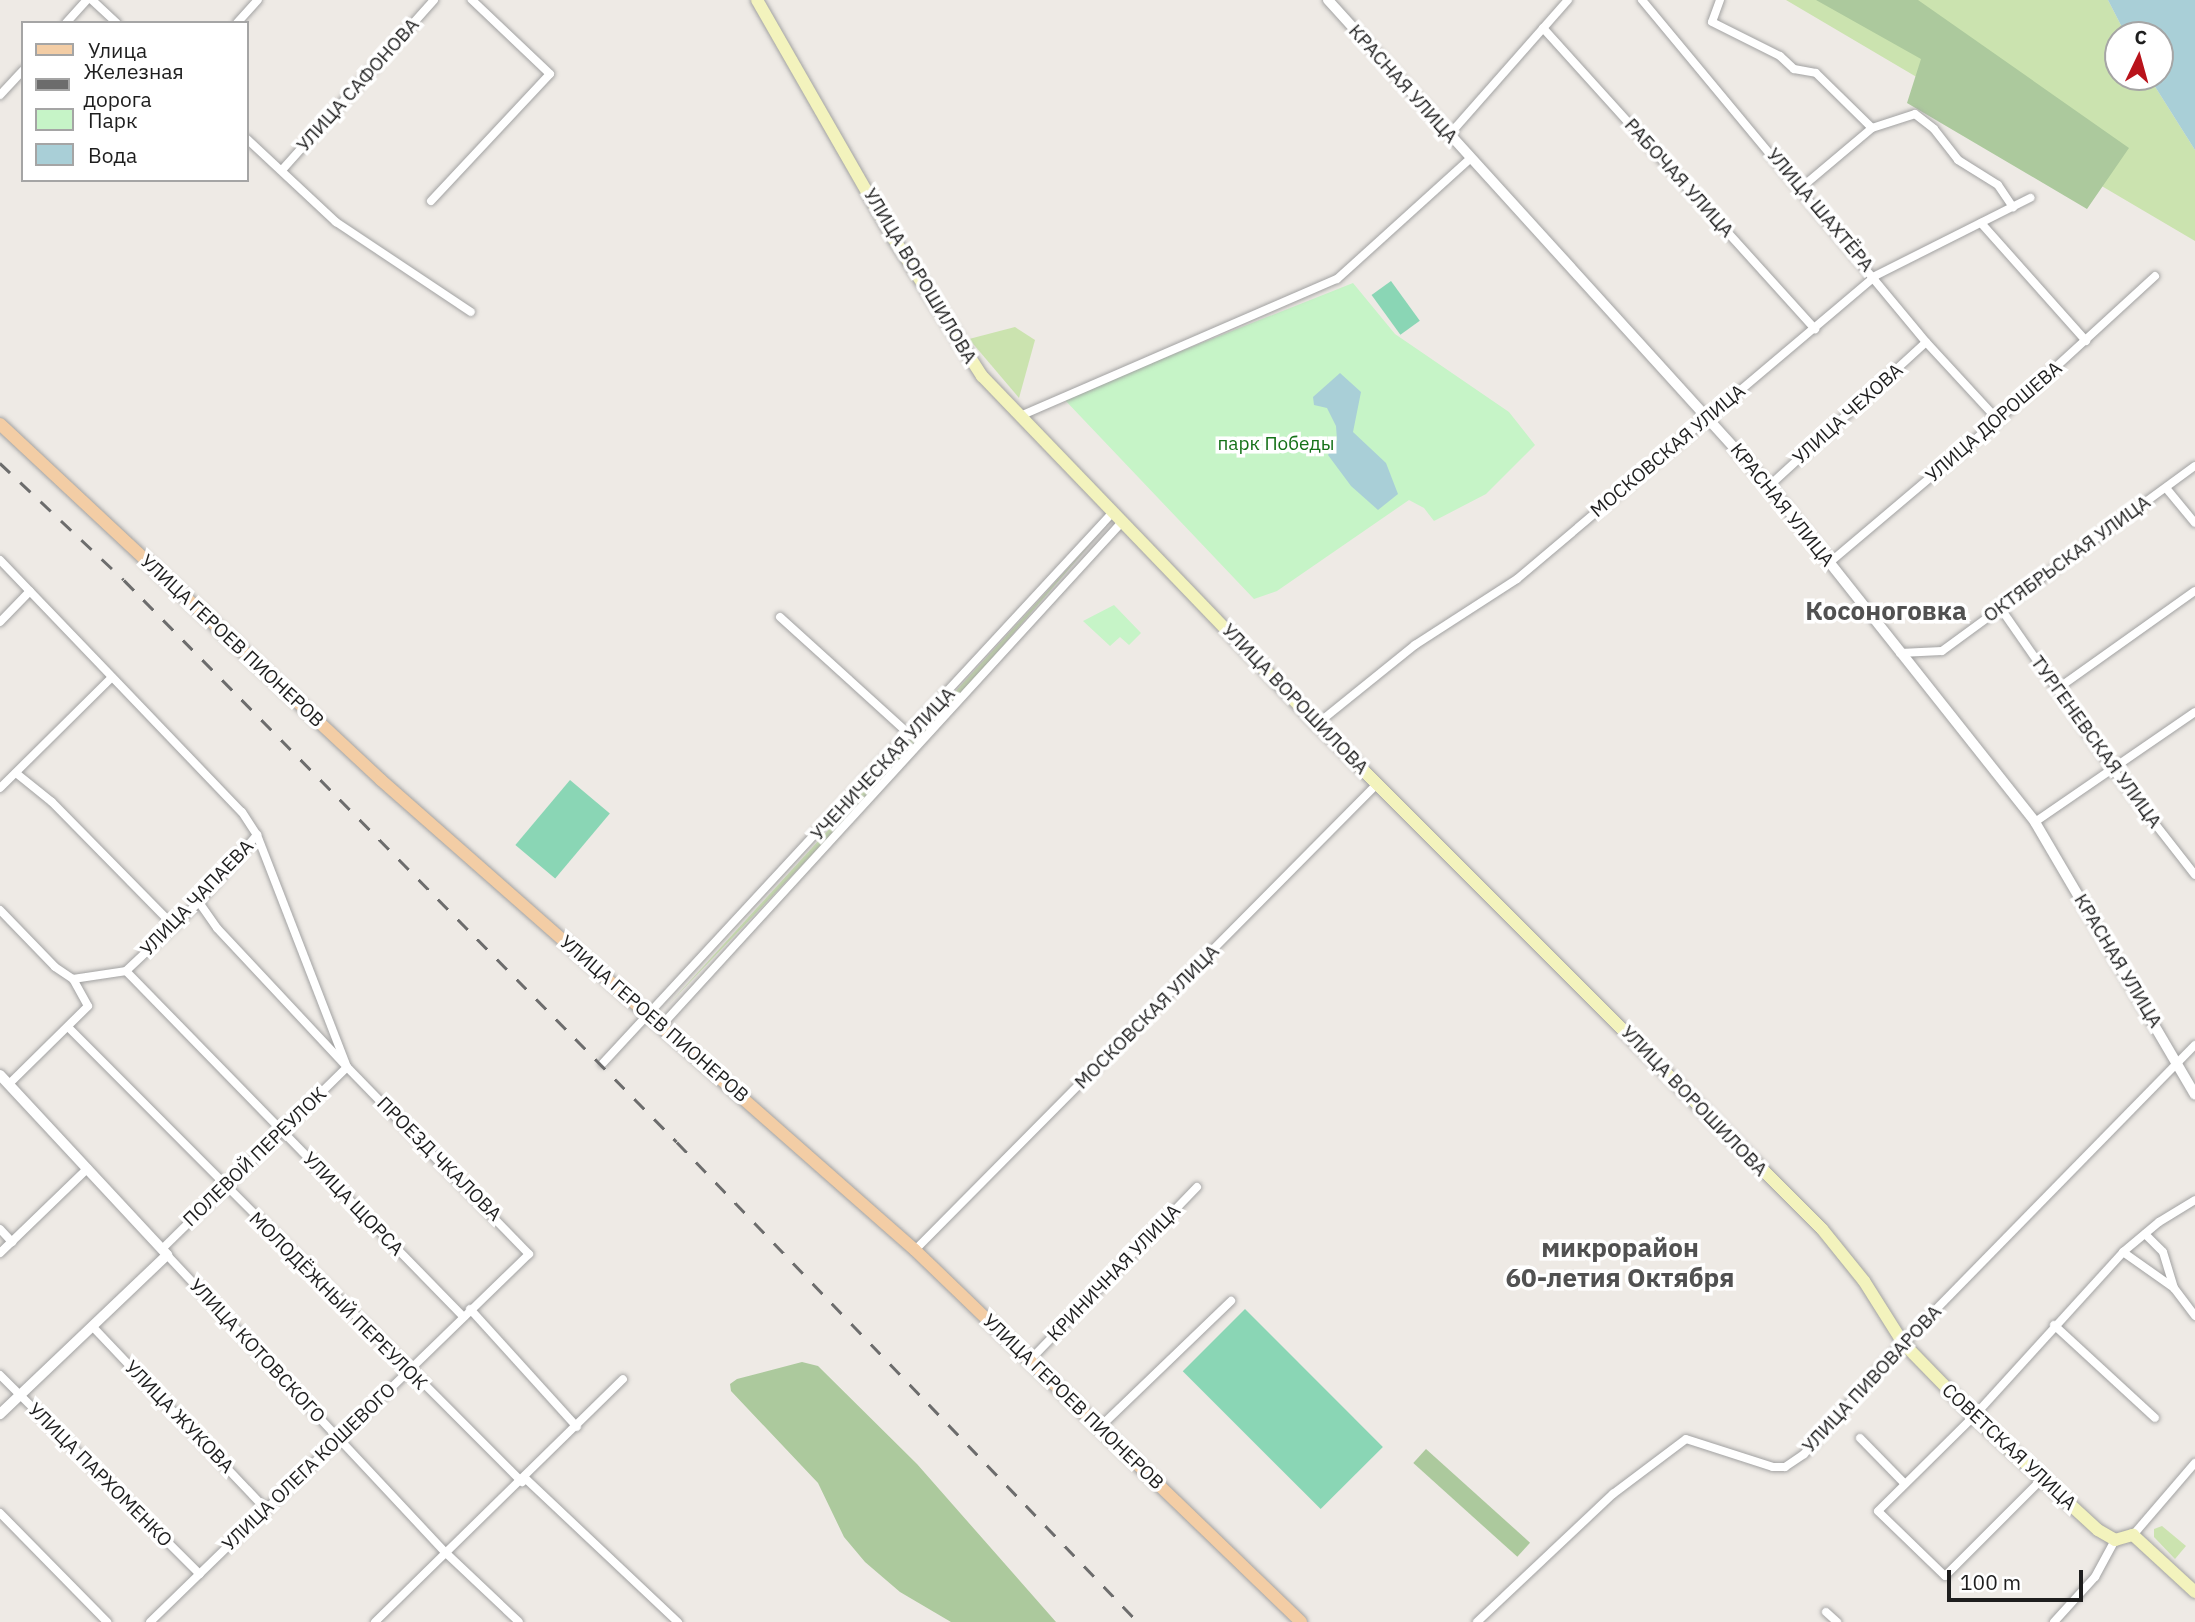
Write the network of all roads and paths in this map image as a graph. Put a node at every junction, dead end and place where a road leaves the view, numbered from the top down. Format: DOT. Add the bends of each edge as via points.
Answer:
graph roads {
  1 [pos="89,0"];
  2 [pos="257,0"];
  3 [pos="434,0"];
  4 [pos="472,0"];
  5 [pos="757,0"];
  6 [pos="1328,0"];
  7 [pos="1568,0"];
  8 [pos="1642,0"];
  9 [pos="1720,0"];
  10 [pos="68,21"];
  11 [pos="115,21"];
  12 [pos="239,21"];
  13 [pos="1543,28"];
  14 [pos="21,72"];
  15 [pos="0,94"];
  16 [pos="1872,128"];
  17 [pos="1450,135"];
  18 [pos="248,140"];
  19 [pos="1470,159"];
  20 [pos="282,170"];
  21 [pos="1802,187"];
  22 [pos="2030,198"];
  23 [pos="431,201"];
  24 [pos="2012,207"];
  25 [pos="1981,223"];
  26 [pos="1875,276"];
  27 [pos="2155,276"];
  28 [pos="471,312"];
  29 [pos="1815,329"];
  30 [pos="2086,341"];
  31 [pos="1926,342"];
  32 [pos="1020,416"];
  33 [pos="1708,416"];
  34 [pos="1998,420"];
  35 [pos="0,424"];
  36 [pos="2195,466"];
  37 [pos="1769,486"];
  38 [pos="2166,488"];
  39 [pos="1119,516"];
  40 [pos="2195,523"];
  41 [pos="0,560"];
  42 [pos="1829,563"];
  43 [pos="30,591"];
  44 [pos="2195,591"];
  45 [pos="1999,606"];
  46 [pos="780,617"];
  47 [pos="0,622"];
  48 [pos="1897,653"];
  49 [pos="111,678"];
  50 [pos="2057,689"];
  51 [pos="2195,712"];
  52 [pos="1317,724"];
  53 [pos="910,735"];
  54 [pos="2113,770"];
  55 [pos="16,773"];
  56 [pos="1378,783"];
  57 [pos="0,789"];
  58 [pos="2035,822"];
  59 [pos="257,835"];
  60 [pos="2195,875"];
  61 [pos="199,902"];
  62 [pos="0,910"];
  63 [pos="174,926"];
  64 [pos="126,971"];
  65 [pos="74,979"];
  66 [pos="650,1016"];
  67 [pos="662,1026"];
  68 [pos="68,1027"];
  69 [pos="2194,1046"];
  70 [pos="2177,1061"];
  71 [pos="603,1063"];
  72 [pos="347,1067"];
  73 [pos="0,1075"];
  74 [pos="9,1084"];
  75 [pos="2195,1095"];
  76 [pos="281,1130"];
  77 [pos="88,1168"];
  78 [pos="222,1186"];
  79 [pos="1197,1187"];
  80 [pos="2195,1200"];
  81 [pos="0,1229"];
  82 [pos="2145,1234"];
  83 [pos="12,1242"];
  84 [pos="915,1250"];
  85 [pos="165,1251"];
  86 [pos="2123,1252"];
  87 [pos="0,1254"];
  88 [pos="529,1254"];
  89 [pos="2174,1288"];
  90 [pos="1231,1301"];
  91 [pos="470,1309"];
  92 [pos="463,1316"];
  93 [pos="2195,1316"];
  94 [pos="2054,1325"];
  95 [pos="92,1326"];
  96 [pos="1903,1343"];
  97 [pos="1031,1359"];
  98 [pos="408,1372"];
  99 [pos="0,1375"];
  100 [pos="623,1379"];
  101 [pos="20,1395"];
  102 [pos="0,1414"];
  103 [pos="1974,1416"];
  104 [pos="2155,1418"];
  105 [pos="577,1427"];
  106 [pos="1100,1427"];
  107 [pos="337,1437"];
  108 [pos="1860,1438"];
  109 [pos="2195,1463"];
  110 [pos="2042,1479"];
  111 [pos="524,1480"];
  112 [pos="1905,1485"];
  113 [pos="265,1508"];
  114 [pos="0,1513"];
  115 [pos="2124,1539"];
  116 [pos="446,1553"];
  117 [pos="200,1574"];
  118 [pos="2195,1592"];
  119 [pos="1826,1612"];
  120 [pos="107,1622"];
  121 [pos="150,1622"];
  122 [pos="375,1622"];
  123 [pos="519,1622"];
  124 [pos="678,1622"];
  125 [pos="1301,1622"];
  126 [pos="1477,1622"];
  127 [pos="1837,1622"];
  128 [pos="2054,1622"];
  1 -- 10 [label="street"];
  1 -- 11 [label="street"];
  2 -- 12 [label="street"];
  3 -- 20 [label="street, УЛИЦА САФОНОВА"];
  4 -- 23 [label="street" via="551,74"];
  5 -- 32 [label="main road, УЛИЦА ВОРОШИЛОВА" via="959,345"];
  6 -- 17 [label="street, КРАСНАЯ УЛИЦА"];
  7 -- 13 [label="street"];
  8 -- 21 [label="street, УЛИЦА ШАХТЁРА"];
  9 -- 16 [label="street" via="1712,22 1780,56 1794,69 1816,73"];
  13 -- 17 [label="street"];
  13 -- 29 [label="street, РАБОЧАЯ УЛИЦА"];
  14 -- 15 [label="street"];
  16 -- 21 [label="street"];
  16 -- 24 [label="street" via="1915,114 1934,129 1958,160 1998,185"];
  17 -- 19 [label="street, КРАСНАЯ УЛИЦА"];
  18 -- 20 [label="street"];
  19 -- 32 [label="street" via="1337,279"];
  19 -- 33 [label="street, КРАСНАЯ УЛИЦА"];
  20 -- 28 [label="street" via="336,222"];
  21 -- 26 [label="street, УЛИЦА ШАХТЁРА"];
  22 -- 24 [label="street, МОСКОВСКАЯ УЛИЦА"];
  24 -- 25 [label="street, МОСКОВСКАЯ УЛИЦА"];
  25 -- 26 [label="street, МОСКОВСКАЯ УЛИЦА"];
  25 -- 30 [label="street"];
  26 -- 29 [label="street, МОСКОВСКАЯ УЛИЦА"];
  26 -- 31 [label="street, УЛИЦА ШАХТЁРА"];
  27 -- 30 [label="street, УЛИЦА ДОРОШЕВА"];
  29 -- 33 [label="street, МОСКОВСКАЯ УЛИЦА"];
  30 -- 34 [label="street, УЛИЦА ДОРОШЕВА"];
  31 -- 34 [label="street, УЛИЦА ШАХТЁРА"];
  31 -- 37 [label="street, УЛИЦА ЧЕХОВА"];
  32 -- 39 [label="main road, УЛИЦА ВОРОШИЛОВА"];
  33 -- 37 [label="street, КРАСНАЯ УЛИЦА"];
  33 -- 52 [label="street, МОСКОВСКАЯ УЛИЦА" via="1517,579 1415,645"];
  34 -- 42 [label="street, УЛИЦА ДОРОШЕВА"];
  35 -- 66 [label="main road, УЛИЦА ГЕРОЕВ ПИОНЕРОВ" via="362,763"];
  36 -- 38 [label="street, ОКТЯБРЬСКАЯ УЛИЦА"];
  37 -- 42 [label="street, КРАСНАЯ УЛИЦА"];
  38 -- 40 [label="street"];
  38 -- 45 [label="street, ОКТЯБРЬСКАЯ УЛИЦА"];
  39 -- 52 [label="main road, УЛИЦА ВОРОШИЛОВА"];
  39 -- 53 [label="street, УЧЕНИЧЕСКАЯ УЛИЦА"];
  39 -- 67 [label="street, УЧЕНИЧЕСКАЯ УЛИЦА"];
  41 -- 43 [label="street"];
  42 -- 48 [label="street, КРАСНАЯ УЛИЦА"];
  43 -- 47 [label="street"];
  43 -- 49 [label="street"];
  44 -- 50 [label="street"];
  45 -- 48 [label="street, ОКТЯБРЬСКАЯ УЛИЦА" via="1938,653"];
  45 -- 50 [label="street, ТУРГЕНЕВСКАЯ УЛИЦА"];
  46 -- 53 [label="street"];
  48 -- 58 [label="street, КРАСНАЯ УЛИЦА"];
  49 -- 55 [label="street"];
  49 -- 59 [label="street" via="219,787"];
  50 -- 54 [label="street, ТУРГЕНЕВСКАЯ УЛИЦА"];
  51 -- 54 [label="street"];
  52 -- 56 [label="main road, УЛИЦА ВОРОШИЛОВА"];
  53 -- 66 [label="street, УЧЕНИЧЕСКАЯ УЛИЦА"];
  54 -- 58 [label="street"];
  54 -- 60 [label="street, ТУРГЕНЕВСКАЯ УЛИЦА"];
  55 -- 57 [label="street"];
  55 -- 63 [label="street" via="52,802"];
  56 -- 84 [label="street, МОСКОВСКАЯ УЛИЦА"];
  56 -- 96 [label="main road, УЛИЦА ВОРОШИЛОВА" via="1822,1228 1855,1268"];
  58 -- 70 [label="street, КРАСНАЯ УЛИЦА"];
  59 -- 61 [label="street, УЛИЦА ЧАПАЕВА"];
  59 -- 72 [label="street, ПРОЕЗД ЧКАЛОВА"];
  61 -- 63 [label="street, УЛИЦА ЧАПАЕВА"];
  61 -- 72 [label="street, ПРОЕЗД ЧКАЛОВА" via="217,928"];
  62 -- 65 [label="street" via="55,967"];
  63 -- 64 [label="street, УЛИЦА ЧАПАЕВА"];
  64 -- 65 [label="street, УЛИЦА ЧАПАЕВА"];
  64 -- 76 [label="street, УЛИЦА ЩОРСА"];
  65 -- 68 [label="street" via="88,1006"];
  66 -- 67 [label="main road, УЛИЦА ГЕРОЕВ ПИОНЕРОВ"];
  66 -- 71 [label="street, УЧЕНИЧЕСКАЯ УЛИЦА"];
  67 -- 84 [label="main road, УЛИЦА ГЕРОЕВ ПИОНЕРОВ"];
  68 -- 74 [label="street"];
  68 -- 78 [label="street, МОЛОДЁЖНЫЙ ПЕРЕУЛОК"];
  69 -- 70 [label="street, УЛИЦА ПИВОВАРОВА"];
  70 -- 75 [label="street, КРАСНАЯ УЛИЦА"];
  70 -- 96 [label="street, УЛИЦА ПИВОВАРОВА"];
  72 -- 76 [label="street, ПОЛЕВОЙ ПЕРЕУЛОК"];
  72 -- 88 [label="street, ПРОЕЗД ЧКАЛОВА"];
  73 -- 74 [label="street, УЛИЦА КОТОВСКОГО"];
  74 -- 77 [label="street, УЛИЦА КОТОВСКОГО"];
  76 -- 78 [label="street, ПОЛЕВОЙ ПЕРЕУЛОК"];
  76 -- 92 [label="street, УЛИЦА ЩОРСА"];
  77 -- 83 [label="street"];
  77 -- 85 [label="street, УЛИЦА КОТОВСКОГО"];
  78 -- 85 [label="street, ПОЛЕВОЙ ПЕРЕУЛОК"];
  78 -- 98 [label="street, МОЛОДЁЖНЫЙ ПЕРЕУЛОК"];
  79 -- 97 [label="street, КРИНИЧНАЯ УЛИЦА"];
  80 -- 82 [label="street"];
  81 -- 83 [label="street"];
  82 -- 86 [label="street"];
  82 -- 89 [label="street" via="2163,1252"];
  83 -- 87 [label="street"];
  84 -- 97 [label="main road, УЛИЦА ГЕРОЕВ ПИОНЕРОВ"];
  85 -- 95 [label="street, ПОЛЕВОЙ ПЕРЕУЛОК"];
  85 -- 107 [label="street, УЛИЦА КОТОВСКОГО"];
  86 -- 89 [label="street"];
  86 -- 94 [label="street"];
  88 -- 91 [label="street, УЛИЦА ОЛЕГА КОШЕВОГО"];
  89 -- 93 [label="street"];
  90 -- 106 [label="street"];
  91 -- 92 [label="street, УЛИЦА ОЛЕГА КОШЕВОГО"];
  91 -- 105 [label="street"];
  92 -- 98 [label="street, УЛИЦА ОЛЕГА КОШЕВОГО"];
  94 -- 103 [label="street"];
  94 -- 104 [label="street"];
  95 -- 101 [label="street, ПОЛЕВОЙ ПЕРЕУЛОК"];
  95 -- 113 [label="street, УЛИЦА ЖУКОВА"];
  96 -- 103 [label="main road, СОВЕТСКАЯ УЛИЦА"];
  96 -- 126 [label="street, УЛИЦА ПИВОВАРОВА" via="1804,1454 1784,1467 1701,1441 1686,1439 1673,1447 1521,1576"];
  97 -- 106 [label="main road, УЛИЦА ГЕРОЕВ ПИОНЕРОВ"];
  98 -- 107 [label="street, УЛИЦА ОЛЕГА КОШЕВОГО"];
  98 -- 111 [label="street, МОЛОДЁЖНЫЙ ПЕРЕУЛОК"];
  99 -- 101 [label="street, УЛИЦА ПАРХОМЕНКО"];
  100 -- 105 [label="street"];
  101 -- 102 [label="street, ПОЛЕВОЙ ПЕРЕУЛОК"];
  101 -- 117 [label="street, УЛИЦА ПАРХОМЕНКО"];
  103 -- 110 [label="main road, СОВЕТСКАЯ УЛИЦА"];
  103 -- 112 [label="street"];
  105 -- 111 [label="street"];
  106 -- 125 [label="main road, УЛИЦА ГЕРОЕВ ПИОНЕРОВ"];
  107 -- 113 [label="street, УЛИЦА ОЛЕГА КОШЕВОГО"];
  107 -- 116 [label="street, УЛИЦА КОТОВСКОГО"];
  108 -- 112 [label="street"];
  109 -- 115 [label="street"];
  110 -- 112 [label="street" via="1945,1576 1878,1511"];
  110 -- 115 [label="main road, СОВЕТСКАЯ УЛИЦА"];
  111 -- 116 [label="street"];
  111 -- 124 [label="street"];
  113 -- 117 [label="street, УЛИЦА ОЛЕГА КОШЕВОГО"];
  114 -- 120 [label="street"];
  115 -- 118 [label="main road, СОВЕТСКАЯ УЛИЦА"];
  115 -- 128 [label="street"];
  116 -- 122 [label="street"];
  116 -- 123 [label="street, УЛИЦА КОТОВСКОГО"];
  117 -- 121 [label="street, УЛИЦА ОЛЕГА КОШЕВОГО"];
  119 -- 127 [label="street"];
}
